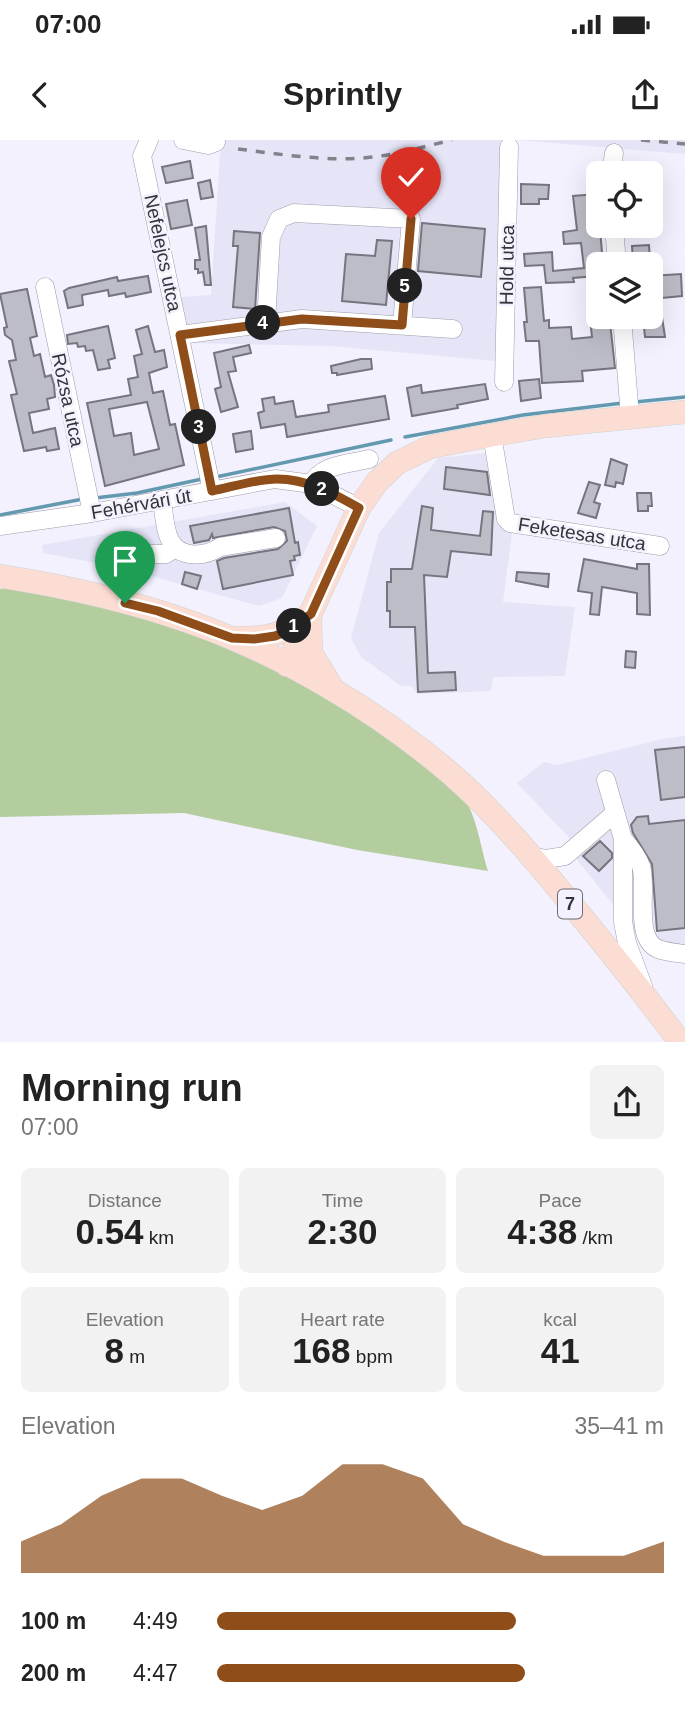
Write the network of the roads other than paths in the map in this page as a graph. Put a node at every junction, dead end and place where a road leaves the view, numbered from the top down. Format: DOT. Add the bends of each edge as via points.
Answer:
graph roads {
  1 [pos="183,140"];
  2 [pos="216,142"];
  3 [pos="509,147"];
  4 [pos="145,148"];
  5 [pos="614,153"];
  6 [pos="613,161"];
  7 [pos="45,287"];
  8 [pos="266,322"];
  9 [pos="402,325"];
  10 [pos="453,329"];
  11 [pos="623,329"];
  12 [pos="180,335"];
  13 [pos="504,382"];
  14 [pos="685,412"];
  15 [pos="630,417"];
  16 [pos="492,435"];
  17 [pos="369,459"];
  18 [pos="312,484"];
  19 [pos="212,491"];
  20 [pos="162,500"];
  21 [pos="359,508"];
  22 [pos="92,513"];
  23 [pos="0,526"];
  24 [pos="276,538"];
  25 [pos="660,546"];
  26 [pos="176,548"];
  27 [pos="129,554"];
  28 [pos="0,576"];
  29 [pos="311,614"];
  30 [pos="232,638"];
  31 [pos="287,665"];
  32 [pos="335,692"];
  33 [pos="606,780"];
  34 [pos="615,813"];
  35 [pos="623,839"];
  36 [pos="573,849"];
  37 [pos="531,856"];
  38 [pos="565,897"];
  39 [pos="685,954"];
  40 [pos="648,999"];
  41 [pos="680,1042"];
  1 -- 2 [label="street"];
  3 -- 13 [label="street, Hold utca"];
  4 -- 12 [label="street, Nefelejcs utca"];
  5 -- 6 [label="street"];
  7 -- 22 [label="street, Rózsa utca"];
  8 -- 9 [label="street" via="302,319"];
  8 -- 9 [label="street" via="271,237 279,219 294,213 411,219"];
  8 -- 12 [label="street"];
  9 -- 10 [label="street"];
  11 -- 15 [label="street"];
  12 -- 19 [label="street, Nefelejcs utca"];
  14 -- 15 [label="main road"];
  15 -- 16 [label="main road"];
  16 -- 21 [label="main road" via="416,453 387,471"];
  16 -- 25 [label="street, Feketesas utca" via="506,519 520,526"];
  17 -- 18 [label="street" via="321,471"];
  18 -- 19 [label="street, Fehérvári út" via="275,479"];
  18 -- 21 [label="street, Fehérvári út"];
  19 -- 20 [label="street, Fehérvári út"];
  20 -- 22 [label="street, Fehérvári út"];
  20 -- 26 [label="street" via="169,539"];
  21 -- 29 [label="main road"];
  22 -- 23 [label="street, Fehérvári út"];
  24 -- 26 [label="street" via="195,555"];
  26 -- 27 [label="street" via="166,554"];
  28 -- 30 [label="main road, 7" via="147,608"];
  29 -- 30 [label="main road" via="275,636"];
  29 -- 31 [label="main road"];
  29 -- 32 [label="main road" via="312,653"];
  30 -- 31 [label="main road, 7"];
  31 -- 32 [label="main road, 7"];
  32 -- 37 [label="main road, 7" via="432,758"];
  33 -- 34 [label="street"];
  34 -- 35 [label="street"];
  34 -- 36 [label="street"];
  35 -- 39 [label="street" via="642,868 644,932 657,949"];
  35 -- 40 [label="street" via="623,922"];
  36 -- 37 [label="street" via="560,857"];
  36 -- 38 [label="street" via="556,876"];
  37 -- 38 [label="main road, 7"];
  38 -- 40 [label="main road, 7"];
  40 -- 41 [label="main road, 7"];
}
